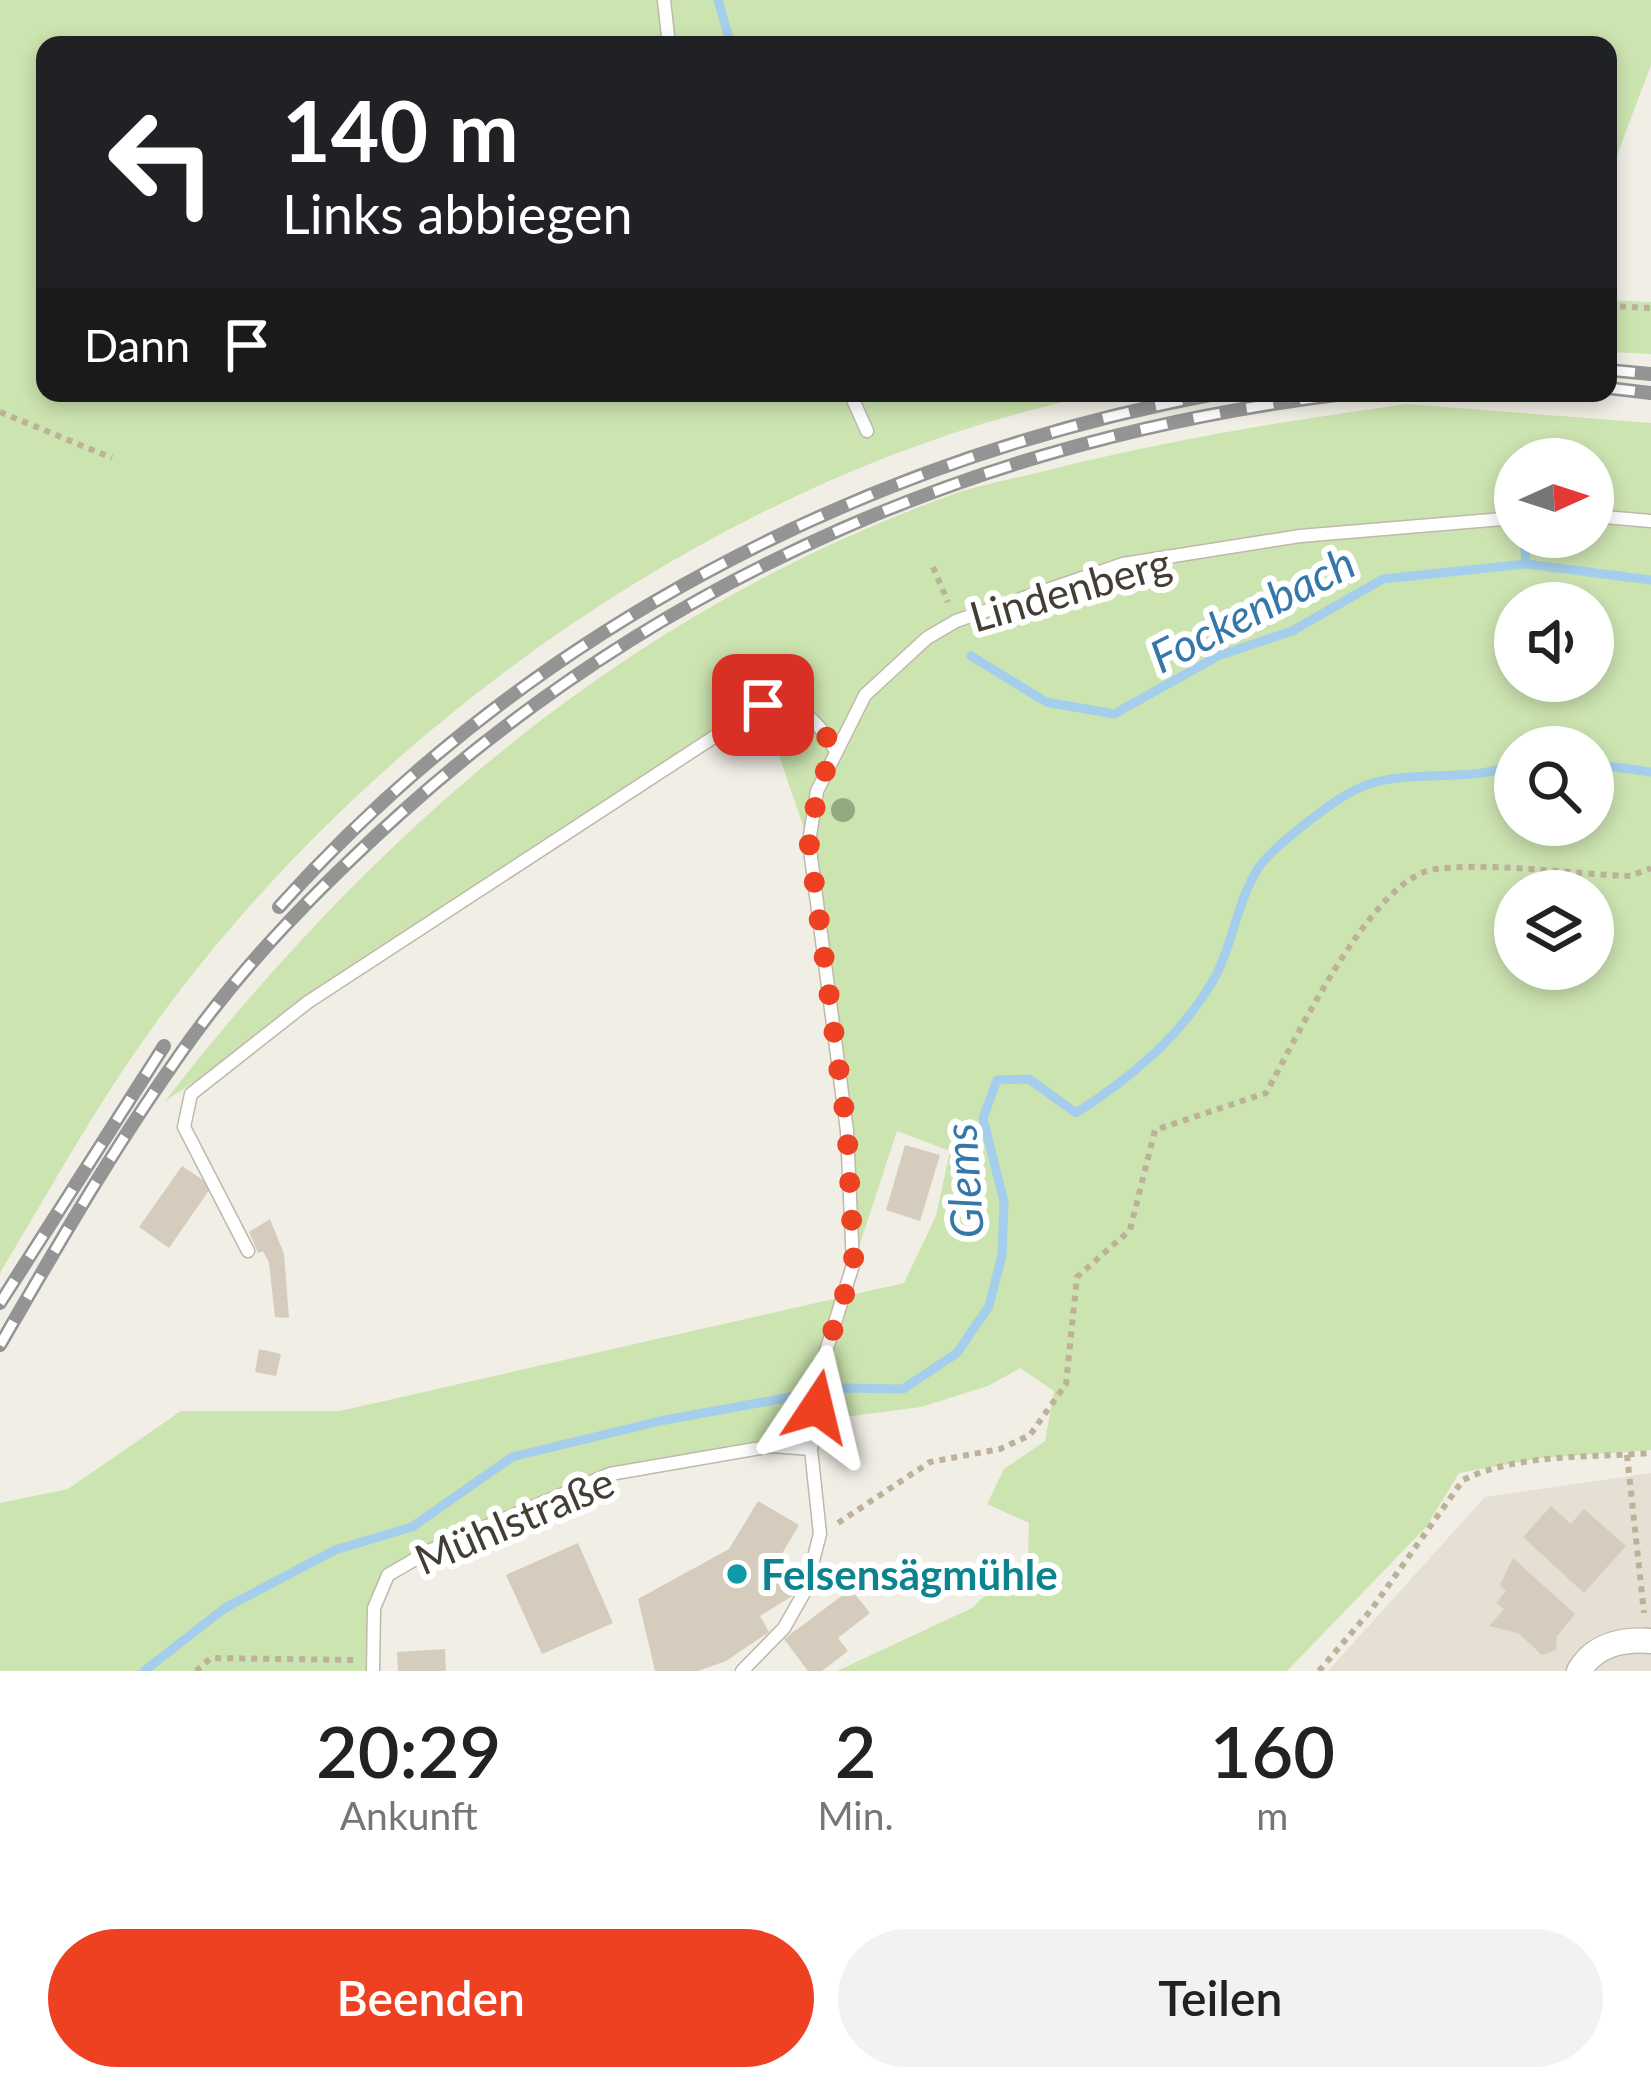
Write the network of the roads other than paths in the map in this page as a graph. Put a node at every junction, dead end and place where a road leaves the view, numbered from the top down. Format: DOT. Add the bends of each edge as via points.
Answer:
graph roads {
  1 [pos="664,0"];
  2 [pos="668,36"];
  3 [pos="854,402"];
  4 [pos="867,431"];
  5 [pos="1614,518"];
  6 [pos="1494,520"];
  7 [pos="1651,521"];
  8 [pos="834,748"];
  9 [pos="248,1251"];
  10 [pos="811,1449"];
  11 [pos="1649,1641"];
  12 [pos="373,1669"];
  13 [pos="742,1671"];
  14 [pos="1579,1671"];
  1 -- 2 [label="lane"];
  3 -- 4 [label="lane"];
  5 -- 7 [label="lane"];
  6 -- 8 [label="lane, Lindenberg" via="1300,536 1123,564 956,621 865,694"];
  8 -- 9 [label="lane" via="818,722 787,703 763,705 308,1002 191,1094 184,1127"];
  8 -- 10 [label="lane" via="809,842 847,1131 854,1265 822,1364"];
  10 -- 12 [label="lane, Mühlstraße" via="772,1446 610,1474 430,1550 388,1575 374,1608"];
  10 -- 13 [label="lane" via="820,1534 805,1591 784,1628"];
  11 -- 14 [label="street" via="1602,1648"];
}
